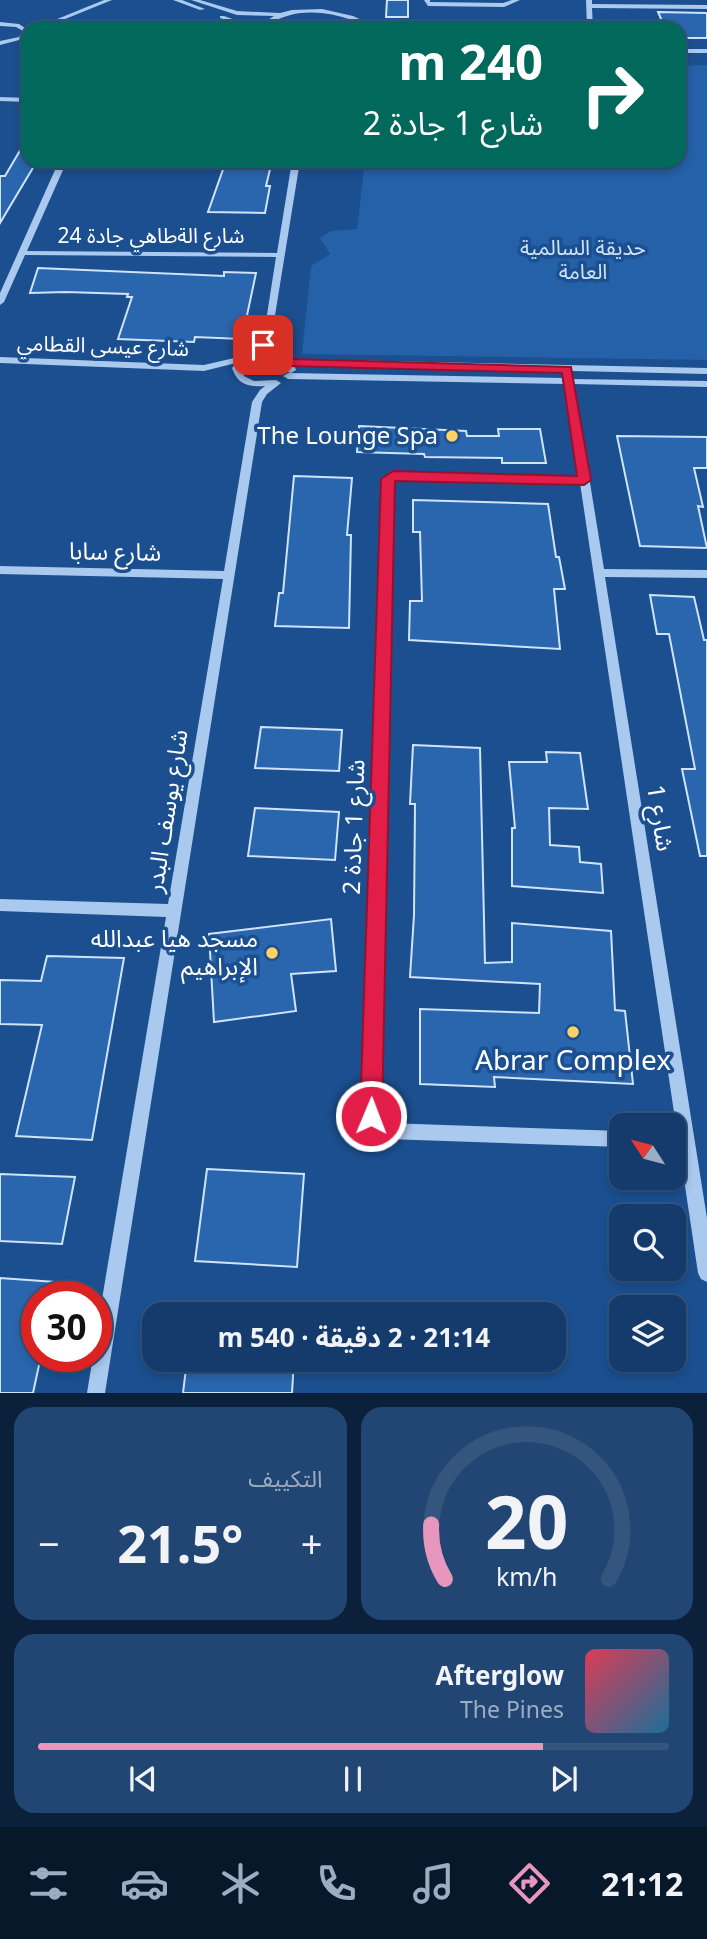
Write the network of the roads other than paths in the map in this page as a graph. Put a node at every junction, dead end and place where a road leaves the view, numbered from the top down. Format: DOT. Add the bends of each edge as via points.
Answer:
graph roads {
  1 [pos="109,0"];
  2 [pos="176,0"];
  3 [pos="194,0"];
  4 [pos="517,0"];
  5 [pos="428,2"];
  6 [pos="316,3"];
  7 [pos="590,3"];
  8 [pos="325,5"];
  9 [pos="707,7"];
  10 [pos="303,9"];
  11 [pos="284,12"];
  12 [pos="336,14"];
  13 [pos="52,21"];
  14 [pos="235,21"];
  15 [pos="270,21"];
  16 [pos="358,21"];
  17 [pos="590,21"];
  18 [pos="0,24"];
  19 [pos="17,25"];
  20 [pos="21,25"];
  21 [pos="21,26"];
  22 [pos="21,37"];
  23 [pos="0,46"];
  24 [pos="707,51"];
  25 [pos="686,52"];
  26 [pos="686,54"];
  27 [pos="707,56"];
  28 [pos="0,99"];
  29 [pos="21,100"];
  30 [pos="60,168"];
  31 [pos="295,168"];
  32 [pos="22,253"];
  33 [pos="281,255"];
  34 [pos="0,302"];
  35 [pos="268,334"];
  36 [pos="248,357"];
  37 [pos="0,360"];
  38 [pos="286,360"];
  39 [pos="204,368"];
  40 [pos="707,371"];
  41 [pos="568,375"];
  42 [pos="288,376"];
  43 [pos="242,379"];
  44 [pos="276,383"];
  45 [pos="707,384"];
  46 [pos="257,402"];
  47 [pos="584,480"];
  48 [pos="0,570"];
  49 [pos="598,573"];
  50 [pos="707,574"];
  51 [pos="229,575"];
  52 [pos="0,905"];
  53 [pos="174,911"];
  54 [pos="676,1113"];
  55 [pos="609,1139"];
  56 [pos="686,1170"];
  57 [pos="707,1273"];
  58 [pos="96,1393"];
  1 -- 13 [label="street"];
  2 -- 14 [label="street"];
  3 -- 11 [label="street" via="243,14"];
  4 -- 5 [label="street" via="504,5"];
  6 -- 10 [label="street"];
  7 -- 9 [label="street"];
  7 -- 17 [label="street"];
  8 -- 12 [label="street"];
  10 -- 11 [label="street"];
  10 -- 12 [label="street"];
  11 -- 15 [label="street"];
  12 -- 16 [label="street"];
  18 -- 19 [label="street"];
  19 -- 20 [label="street"];
  19 -- 21 [label="street"];
  22 -- 23 [label="street"];
  24 -- 25 [label="street"];
  26 -- 27 [label="street"];
  28 -- 29 [label="street"];
  30 -- 32 [label="street"];
  31 -- 33 [label="street"];
  32 -- 33 [label="street, شارع الةطاهي جادة 24"];
  32 -- 34 [label="street"];
  33 -- 35 [label="street"];
  35 -- 36 [label="street"];
  35 -- 38 [label="street"];
  36 -- 38 [label="street" via="268,353"];
  36 -- 39 [label="street, شارع عيسى القطامي"];
  36 -- 43 [label="street" via="237,368"];
  37 -- 39 [label="street, شارع عيسى القطامي"];
  38 -- 41 [label="street"];
  38 -- 42 [label="street" via="291,371"];
  39 -- 43 [label="street, شارع عيسى القطامي"];
  40 -- 41 [label="street"];
  41 -- 42 [label="street"];
  41 -- 45 [label="street"];
  41 -- 47 [label="street, شارع 1"];
  42 -- 44 [label="street"];
  43 -- 44 [label="street" via="259,385"];
  43 -- 46 [label="street"];
  44 -- 46 [label="street" via="263,391"];
  46 -- 51 [label="street, شارع يوسف البدر"];
  47 -- 49 [label="street, شارع 1"];
  47 -- 55 [label="street, شارع 1 جادة 2" via="388,479 371,1116 374,1126 387,1131"];
  48 -- 51 [label="street, شارع سابا"];
  49 -- 50 [label="street"];
  49 -- 54 [label="street, شارع 1"];
  51 -- 53 [label="street, شارع يوسف البدر"];
  52 -- 53 [label="street"];
  53 -- 58 [label="street, شارع يوسف البدر"];
  56 -- 57 [label="street, شارع 1"];
}
